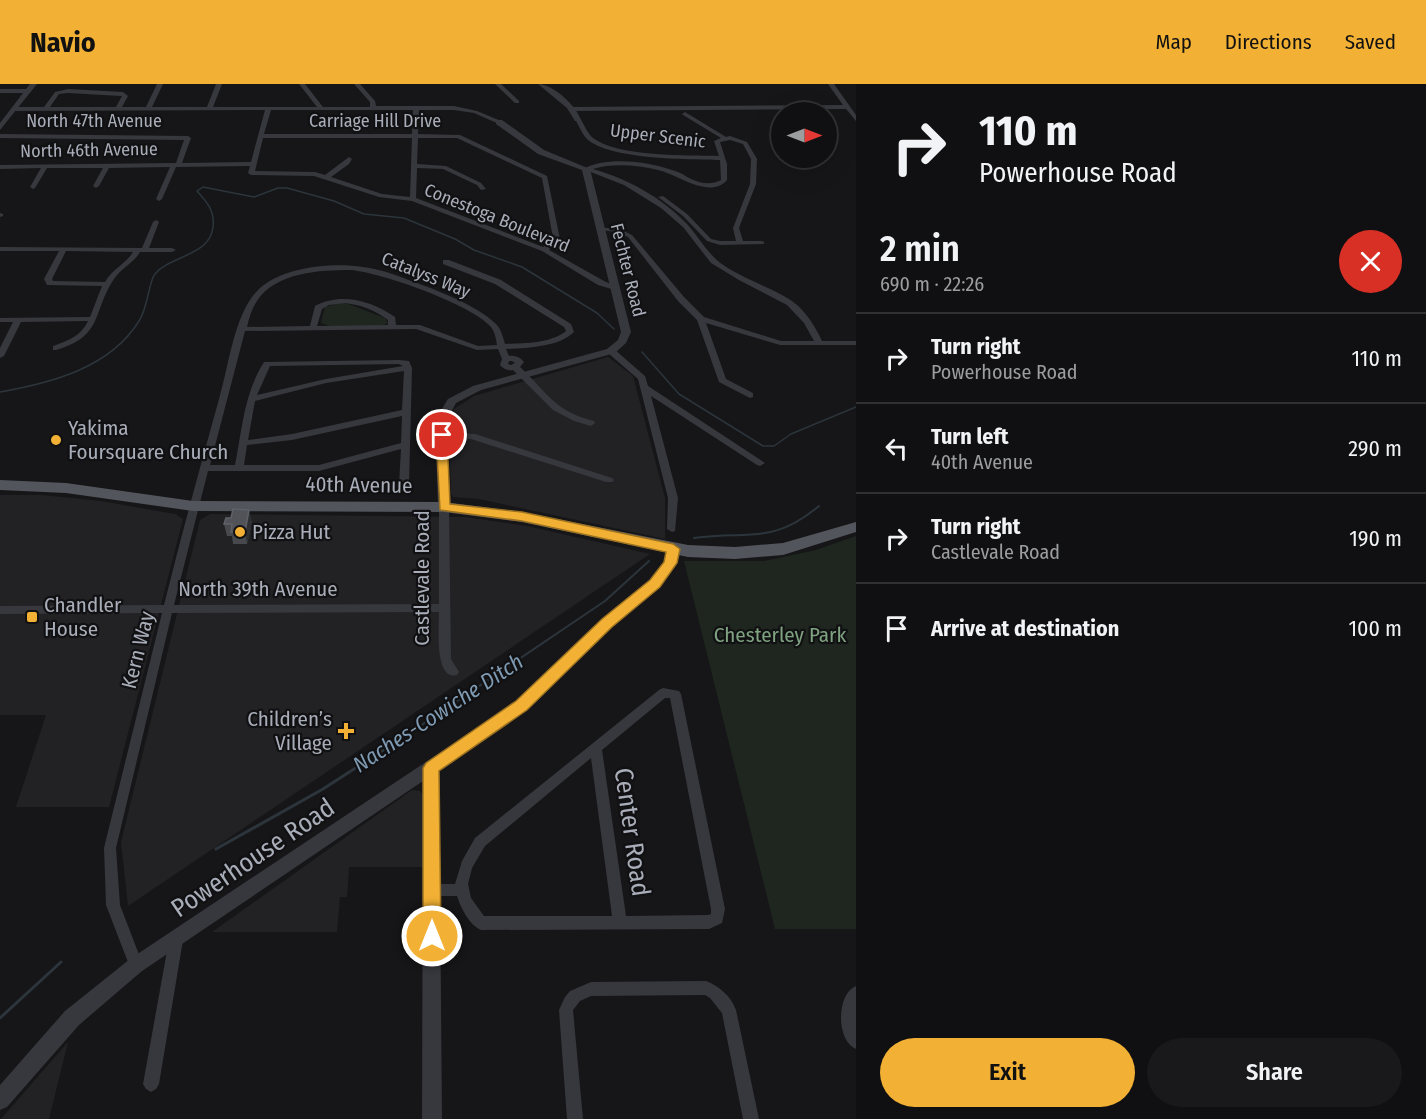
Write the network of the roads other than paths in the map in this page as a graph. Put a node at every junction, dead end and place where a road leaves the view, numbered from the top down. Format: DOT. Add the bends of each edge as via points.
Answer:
graph roads {
  1 [pos="34,84"];
  2 [pos="160,84"];
  3 [pos="219,84"];
  4 [pos="302,84"];
  5 [pos="357,84"];
  6 [pos="498,84"];
  7 [pos="541,84"];
  8 [pos="831,84"];
  9 [pos="0,91"];
  10 [pos="28,91"];
  11 [pos="517,102"];
  12 [pos="848,107"];
  13 [pos="14,109"];
  14 [pos="46,109"];
  15 [pos="118,109"];
  16 [pos="148,109"];
  17 [pos="209,109"];
  18 [pos="268,109"];
  19 [pos="322,109"];
  20 [pos="374,109"];
  21 [pos="416,109"];
  22 [pos="571,109"];
  23 [pos="685,114"];
  24 [pos="578,119"];
  25 [pos="856,119"];
  26 [pos="499,122"];
  27 [pos="0,128"];
  28 [pos="0,136"];
  29 [pos="260,136"];
  30 [pos="415,136"];
  31 [pos="724,138"];
  32 [pos="722,158"];
  33 [pos="349,159"];
  34 [pos="176,164"];
  35 [pos="253,164"];
  36 [pos="107,166"];
  37 [pos="414,166"];
  38 [pos="0,167"];
  39 [pos="45,167"];
  40 [pos="586,169"];
  41 [pos="606,175"];
  42 [pos="325,178"];
  43 [pos="96,186"];
  44 [pos="33,187"];
  45 [pos="483,189"];
  46 [pos="159,199"];
  47 [pos="413,199"];
  48 [pos="156,222"];
  49 [pos="601,229"];
  50 [pos="740,243"];
  51 [pos="762,243"];
  52 [pos="0,249"];
  53 [pos="64,249"];
  54 [pos="141,250"];
  55 [pos="172,250"];
  56 [pos="544,250"];
  57 [pos="446,262"];
  58 [pos="108,284"];
  59 [pos="615,288"];
  60 [pos="701,319"];
  61 [pos="0,320"];
  62 [pos="18,320"];
  63 [pos="93,320"];
  64 [pos="313,328"];
  65 [pos="392,328"];
  66 [pos="244,329"];
  67 [pos="819,343"];
  68 [pos="856,343"];
  69 [pos="238,344"];
  70 [pos="500,346"];
  71 [pos="56,348"];
  72 [pos="611,351"];
  73 [pos="0,356"];
  74 [pos="408,368"];
  75 [pos="525,376"];
  76 [pos="645,388"];
  77 [pos="750,395"];
  78 [pos="253,399"];
  79 [pos="406,412"];
  80 [pos="591,423"];
  81 [pos="442,435"];
  82 [pos="244,443"];
  83 [pos="405,445"];
  84 [pos="760,464"];
  85 [pos="205,468"];
  86 [pos="238,469"];
  87 [pos="609,480"];
  88 [pos="404,484"];
  89 [pos="0,485"];
  90 [pos="193,506"];
  91 [pos="444,507"];
  92 [pos="856,527"];
  93 [pos="672,529"];
  94 [pos="673,549"];
  95 [pos="443,608"];
  96 [pos="168,609"];
  97 [pos="0,610"];
  98 [pos="453,672"];
  99 [pos="596,748"];
  100 [pos="431,768"];
  101 [pos="432,890"];
  102 [pos="460,890"];
  103 [pos="620,922"];
  104 [pos="176,940"];
  105 [pos="136,965"];
  106 [pos="856,993"];
  107 [pos="856,1042"];
  108 [pos="151,1084"];
  109 [pos="0,1100"];
  110 [pos="432,1119"];
  111 [pos="575,1119"];
  112 [pos="751,1119"];
  1 -- 10 [label="street"];
  2 -- 16 [label="street"];
  3 -- 17 [label="street"];
  4 -- 19 [label="street"];
  5 -- 20 [label="street" via="372,100"];
  6 -- 11 [label="street"];
  7 -- 22 [label="street"];
  8 -- 12 [label="street"];
  9 -- 10 [label="street"];
  10 -- 13 [label="street"];
  12 -- 22 [label="street"];
  12 -- 25 [label="street"];
  13 -- 14 [label="street"];
  13 -- 27 [label="street"];
  14 -- 15 [label="street"];
  14 -- 15 [label="street" via="57,93 68,91 123,94"];
  15 -- 16 [label="street"];
  16 -- 17 [label="street"];
  17 -- 18 [label="street"];
  18 -- 19 [label="street"];
  18 -- 29 [label="street"];
  19 -- 20 [label="street"];
  20 -- 21 [label="street"];
  21 -- 26 [label="street" via="470,110"];
  21 -- 30 [label="street"];
  22 -- 24 [label="street"];
  23 -- 31 [label="street"];
  24 -- 32 [label="street, Upper Scenic" via="592,140 613,148"];
  26 -- 40 [label="street" via="541,152"];
  28 -- 34 [label="street, North 47th Avenue" via="188,138"];
  29 -- 30 [label="street, Carriage Hill Drive"];
  29 -- 35 [label="street"];
  30 -- 37 [label="street"];
  30 -- 56 [label="street, Carriage Hill Drive" via="458,136 543,175 557,237"];
  31 -- 32 [label="street" via="717,144"];
  31 -- 50 [label="street" via="745,143 754,159 753,184 736,228"];
  32 -- 40 [label="street, Upper Scenic" via="724,182 712,186 658,168 611,163"];
  33 -- 42 [label="street"];
  34 -- 35 [label="street"];
  34 -- 36 [label="street, North 46th Avenue"];
  34 -- 46 [label="street"];
  35 -- 42 [label="street, Conestoga Boulevard" via="251,173 306,173"];
  36 -- 39 [label="street, North 46th Avenue"];
  36 -- 43 [label="street"];
  37 -- 45 [label="street" via="444,167"];
  37 -- 47 [label="street"];
  38 -- 39 [label="street, North 46th Avenue"];
  39 -- 44 [label="street"];
  40 -- 41 [label="street"];
  40 -- 49 [label="street, Fechter Road"];
  41 -- 50 [label="street" via="624,178 671,203 709,240"];
  41 -- 67 [label="street" via="667,209 708,256 725,269 790,303 812,327"];
  42 -- 47 [label="street, Conestoga Boulevard" via="381,196"];
  47 -- 56 [label="street, Conestoga Boulevard"];
  48 -- 54 [label="street"];
  49 -- 59 [label="street, Fechter Road"];
  49 -- 60 [label="street" via="618,230 630,236"];
  50 -- 51 [label="street"];
  52 -- 53 [label="street"];
  53 -- 54 [label="street"];
  53 -- 58 [label="street" via="48,279 50,283"];
  54 -- 55 [label="street"];
  54 -- 58 [label="street" via="113,274"];
  56 -- 59 [label="street, Conestoga Boulevard"];
  57 -- 70 [label="street" via="498,282 570,330 565,336 536,345"];
  58 -- 63 [label="street"];
  59 -- 72 [label="street, Fechter Road" via="626,332"];
  60 -- 67 [label="street" via="771,341"];
  60 -- 77 [label="street" via="722,380"];
  61 -- 62 [label="street"];
  62 -- 63 [label="street"];
  62 -- 73 [label="street"];
  63 -- 71 [label="street" via="81,339"];
  64 -- 65 [label="street"];
  64 -- 65 [label="street" via="318,308 338,300 387,315 392,319"];
  64 -- 66 [label="street"];
  65 -- 70 [label="street" via="417,327 472,348"];
  66 -- 69 [label="street, Catalyss Way"];
  66 -- 70 [label="street, Catalyss Way" via="255,299 271,285 307,271 350,268 383,274 462,305 494,326"];
  67 -- 68 [label="street"];
  69 -- 85 [label="street, Kern Way"];
  70 -- 75 [label="street, Catalyss Way" via="506,359 518,360 515,367"];
  72 -- 75 [label="street, Castlevale Road"];
  72 -- 76 [label="street" via="640,374"];
  74 -- 78 [label="street" via="326,381"];
  74 -- 78 [label="street" via="406,363 399,362 267,364"];
  74 -- 79 [label="street"];
  75 -- 80 [label="street, Catalyss Way" via="557,411"];
  75 -- 81 [label="street, Castlevale Road" via="477,388 452,401 441,420"];
  76 -- 84 [label="street"];
  76 -- 93 [label="street" via="673,498"];
  78 -- 82 [label="street"];
  79 -- 82 [label="street" via="292,437"];
  79 -- 83 [label="street"];
  81 -- 87 [label="street" via="472,436"];
  81 -- 91 [label="street, Castlevale Road"];
  82 -- 86 [label="street"];
  83 -- 86 [label="street" via="319,468"];
  83 -- 88 [label="street"];
  85 -- 86 [label="street"];
  85 -- 90 [label="street, Kern Way"];
  89 -- 90 [label="main road, 40th Avenue" via="66,488"];
  90 -- 91 [label="main road, 40th Avenue"];
  90 -- 96 [label="street, Kern Way"];
  91 -- 94 [label="main road, 40th Avenue" via="522,517"];
  91 -- 95 [label="street, Castlevale Road"];
  92 -- 94 [label="main road, 40th Avenue" via="783,549 735,554"];
  94 -- 100 [label="street, Powerhouse Road" via="670,563 655,584 607,623 521,706"];
  95 -- 96 [label="street, North 39th Avenue"];
  95 -- 98 [label="street, Castlevale Road" via="445,660"];
  96 -- 97 [label="street, North 39th Avenue"];
  96 -- 105 [label="street, Kern Way" via="110,848 113,905"];
  99 -- 102 [label="street" via="480,842 467,863"];
  99 -- 103 [label="street, Center Road"];
  99 -- 103 [label="street" via="663,693 675,694 718,909 717,918 709,922"];
  100 -- 101 [label="street"];
  100 -- 104 [label="street, Powerhouse Road"];
  101 -- 102 [label="street"];
  101 -- 110 [label="street"];
  102 -- 103 [label="street" via="466,906 481,923"];
  104 -- 105 [label="street, Powerhouse Road"];
  104 -- 108 [label="street"];
  105 -- 109 [label="street, Powerhouse Road" via="72,1018"];
  106 -- 107 [label="street" via="847,1012 848,1026"];
  111 -- 112 [label="street" via="566,1010 574,996 591,989 706,988 729,1010"];
}
